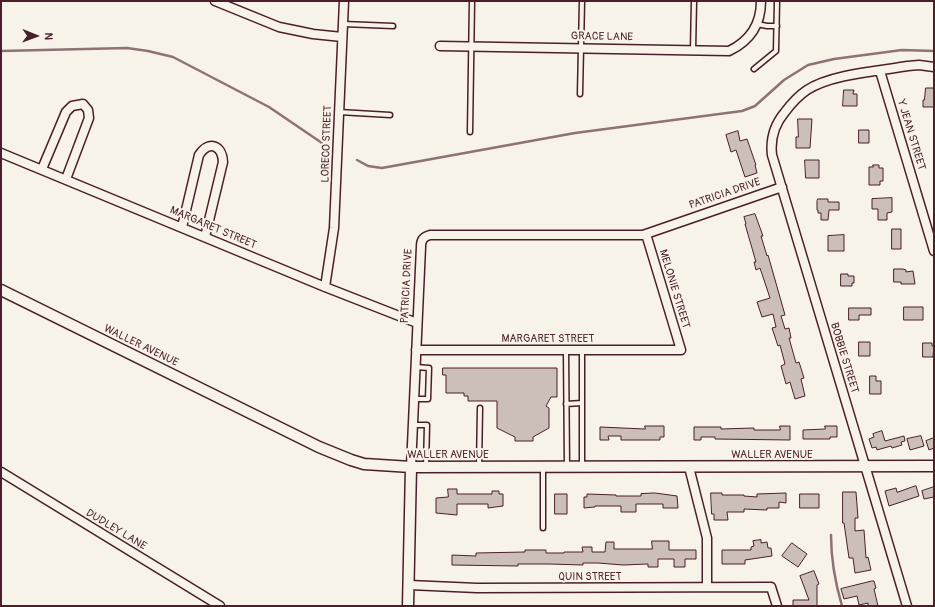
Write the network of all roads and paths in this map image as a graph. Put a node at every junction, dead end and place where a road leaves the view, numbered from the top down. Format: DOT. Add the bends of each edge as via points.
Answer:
graph roads {
  1 [pos="215,1"];
  2 [pos="344,1"];
  3 [pos="472,1"];
  4 [pos="582,1"];
  5 [pos="694,1"];
  6 [pos="761,1"];
  7 [pos="777,1"];
  8 [pos="343,24"];
  9 [pos="393,26"];
  10 [pos="756,26"];
  11 [pos="776,26"];
  12 [pos="342,37"];
  13 [pos="440,46"];
  14 [pos="472,46"];
  15 [pos="581,48"];
  16 [pos="693,50"];
  17 [pos="934,67"];
  18 [pos="754,69"];
  19 [pos="880,71"];
  20 [pos="580,94"];
  21 [pos="339,112"];
  22 [pos="390,115"];
  23 [pos="470,132"];
  24 [pos="1,153"];
  25 [pos="42,169"];
  26 [pos="66,179"];
  27 [pos="782,187"];
  28 [pos="182,227"];
  29 [pos="646,234"];
  30 [pos="205,237"];
  31 [pos="934,251"];
  32 [pos="325,286"];
  33 [pos="1,290"];
  34 [pos="417,322"];
  35 [pos="416,350"];
  36 [pos="566,350"];
  37 [pos="582,350"];
  38 [pos="681,350"];
  39 [pos="415,367"];
  40 [pos="414,399"];
  41 [pos="582,403"];
  42 [pos="566,404"];
  43 [pos="480,408"];
  44 [pos="413,425"];
  45 [pos="865,466"];
  46 [pos="934,466"];
  47 [pos="411,467"];
  48 [pos="426,467"];
  49 [pos="479,467"];
  50 [pos="542,467"];
  51 [pos="567,467"];
  52 [pos="582,467"];
  53 [pos="689,467"];
  54 [pos="1,472"];
  55 [pos="542,528"];
  56 [pos="409,585"];
  57 [pos="707,587"];
  58 [pos="220,606"];
  59 [pos="408,606"];
  60 [pos="777,606"];
  61 [pos="907,606"];
  1 -- 12 [label="street" via="279,27"];
  2 -- 8 [label="street, LORECO STREET"];
  3 -- 14 [label="lane"];
  4 -- 15 [label="lane"];
  5 -- 16 [label="lane"];
  6 -- 10 [label="street"];
  7 -- 11 [label="lane"];
  8 -- 9 [label="lane"];
  8 -- 12 [label="street, LORECO STREET"];
  10 -- 11 [label="lane"];
  10 -- 16 [label="street, GRACE LANE" via="738,45 729,50"];
  11 -- 18 [label="lane" via="776,51"];
  12 -- 21 [label="street, LORECO STREET"];
  13 -- 14 [label="street, GRACE LANE"];
  14 -- 15 [label="street, GRACE LANE"];
  14 -- 23 [label="lane"];
  15 -- 16 [label="street, GRACE LANE"];
  15 -- 20 [label="lane"];
  17 -- 19 [label="street" via="919,65"];
  19 -- 27 [label="street, BOBBIE STREET" via="821,83 798,97 780,118 772,134 771,147"];
  19 -- 31 [label="street, Y JEAN STREET"];
  21 -- 22 [label="lane"];
  21 -- 32 [label="street, LORECO STREET" via="334,228"];
  24 -- 25 [label="street, MARGARET STREET"];
  25 -- 26 [label="street, MARGARET STREET"];
  25 -- 26 [label="street" via="66,112 72,106 82,104 88,110 89,118"];
  26 -- 28 [label="street, MARGARET STREET"];
  27 -- 29 [label="street, PATRICIA DRIVE"];
  27 -- 45 [label="street, BOBBIE STREET"];
  28 -- 30 [label="street, MARGARET STREET"];
  28 -- 30 [label="street" via="199,155 206,148 216,147 222,154 223,162"];
  29 -- 34 [label="street, PATRICIA DRIVE" via="426,236 421,244"];
  29 -- 38 [label="street, MELONIE STREET"];
  30 -- 32 [label="street, MARGARET STREET"];
  32 -- 34 [label="street, MARGARET STREET"];
  33 -- 47 [label="street, WALLER AVENUE" via="335,454 364,464"];
  34 -- 35 [label="street, PATRICIA DRIVE"];
  35 -- 36 [label="street, MARGARET STREET"];
  35 -- 39 [label="street, PATRICIA DRIVE"];
  36 -- 37 [label="street, MARGARET STREET"];
  36 -- 42 [label="lane"];
  37 -- 38 [label="street, MARGARET STREET"];
  37 -- 41 [label="lane"];
  39 -- 40 [label="street, PATRICIA DRIVE"];
  39 -- 40 [label="lane" via="429,368 428,399"];
  40 -- 44 [label="street, PATRICIA DRIVE"];
  41 -- 42 [label="lane"];
  41 -- 52 [label="lane"];
  42 -- 51 [label="lane"];
  43 -- 49 [label="lane"];
  44 -- 47 [label="street, PATRICIA DRIVE"];
  44 -- 48 [label="lane" via="426,425"];
  45 -- 46 [label="street, WALLER AVENUE"];
  45 -- 53 [label="street, WALLER AVENUE"];
  45 -- 61 [label="street, BOBBIE STREET"];
  47 -- 48 [label="street, WALLER AVENUE"];
  47 -- 56 [label="street, PATRICIA DRIVE"];
  48 -- 49 [label="street, WALLER AVENUE"];
  49 -- 50 [label="street, WALLER AVENUE"];
  50 -- 51 [label="street, WALLER AVENUE"];
  50 -- 55 [label="lane"];
  51 -- 52 [label="street, WALLER AVENUE"];
  52 -- 53 [label="street, WALLER AVENUE"];
  53 -- 57 [label="street" via="707,538"];
  54 -- 58 [label="street, DUDLEY LANE"];
  56 -- 57 [label="street, QUIN STREET" via="478,588"];
  56 -- 59 [label="street, PATRICIA DRIVE"];
  57 -- 60 [label="street, QUIN STREET" via="771,586"];
}
